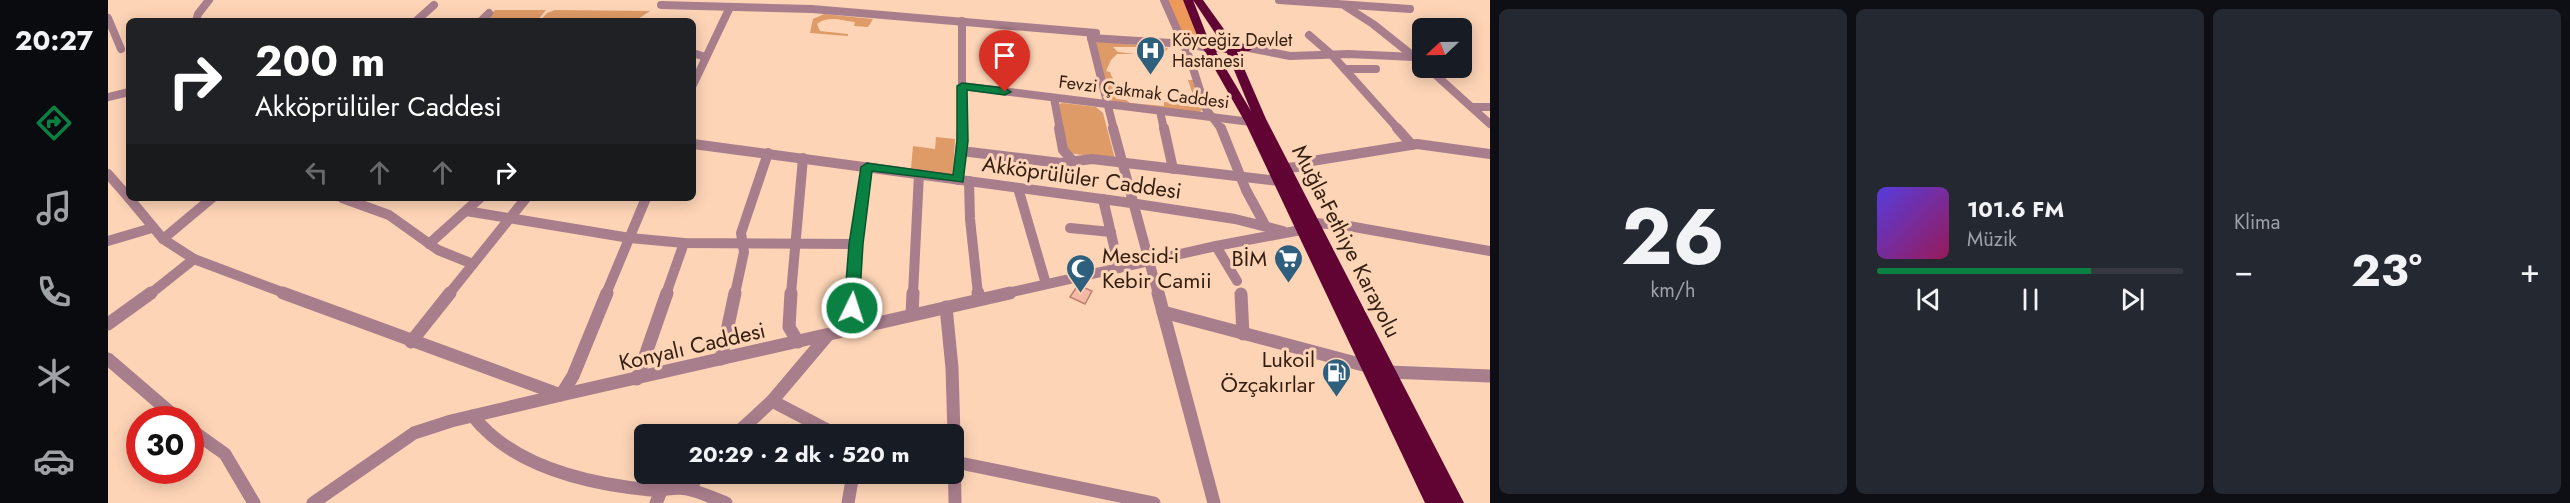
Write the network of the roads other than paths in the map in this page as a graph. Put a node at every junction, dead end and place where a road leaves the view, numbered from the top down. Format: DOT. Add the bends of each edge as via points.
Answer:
graph roads {
  1 [pos="209,0"];
  2 [pos="704,0"];
  3 [pos="1164,0"];
  4 [pos="1188,0"];
  5 [pos="1198,0"];
  6 [pos="1278,0"];
  7 [pos="1334,0"];
  8 [pos="434,5"];
  9 [pos="661,5"];
  10 [pos="1343,5"];
  11 [pos="717,6"];
  12 [pos="730,7"];
  13 [pos="1410,9"];
  14 [pos="489,13"];
  15 [pos="108,18"];
  16 [pos="198,18"];
  17 [pos="419,18"];
  18 [pos="484,18"];
  19 [pos="962,21"];
  20 [pos="1309,35"];
  21 [pos="1094,36"];
  22 [pos="1183,42"];
  23 [pos="1217,44"];
  24 [pos="1249,48"];
  25 [pos="121,49"];
  26 [pos="696,54"];
  27 [pos="1332,55"];
  28 [pos="1412,56"];
  29 [pos="705,57"];
  30 [pos="1412,57"];
  31 [pos="1345,69"];
  32 [pos="1376,69"];
  33 [pos="696,78"];
  34 [pos="1440,78"];
  35 [pos="962,86"];
  36 [pos="126,93"];
  37 [pos="108,97"];
  38 [pos="1054,98"];
  39 [pos="1107,105"];
  40 [pos="1473,107"];
  41 [pos="1490,107"];
  42 [pos="1160,111"];
  43 [pos="1212,117"];
  44 [pos="1251,122"];
  45 [pos="1490,124"];
  46 [pos="696,144"];
  47 [pos="1412,145"];
  48 [pos="961,151"];
  49 [pos="768,153"];
  50 [pos="1490,154"];
  51 [pos="803,158"];
  52 [pos="1072,161"];
  53 [pos="1122,163"];
  54 [pos="867,167"];
  55 [pos="1173,169"];
  56 [pos="108,174"];
  57 [pos="919,174"];
  58 [pos="1282,174"];
  59 [pos="1240,176"];
  60 [pos="964,180"];
  61 [pos="1018,188"];
  62 [pos="126,195"];
  63 [pos="1103,199"];
  64 [pos="131,201"];
  65 [pos="208,201"];
  66 [pos="350,201"];
  67 [pos="477,201"];
  68 [pos="524,201"];
  69 [pos="645,201"];
  70 [pos="1134,204"];
  71 [pos="466,211"];
  72 [pos="510,219"];
  73 [pos="1265,225"];
  74 [pos="152,228"];
  75 [pos="1070,228"];
  76 [pos="1300,228"];
  77 [pos="1111,232"];
  78 [pos="630,238"];
  79 [pos="163,239"];
  80 [pos="108,241"];
  81 [pos="684,243"];
  82 [pos="743,243"];
  83 [pos="429,244"];
  84 [pos="795,244"];
  85 [pos="856,244"];
  86 [pos="1216,246"];
  87 [pos="1490,251"];
  88 [pos="194,259"];
  89 [pos="1149,261"];
  90 [pos="473,264"];
  91 [pos="1119,268"];
  92 [pos="1237,281"];
  93 [pos="1046,284"];
  94 [pos="1241,294"];
  95 [pos="979,299"];
  96 [pos="946,308"];
  97 [pos="1163,312"];
  98 [pos="912,315"];
  99 [pos="108,324"];
  100 [pos="850,330"];
  101 [pos="1243,334"];
  102 [pos="827,336"];
  103 [pos="411,342"];
  104 [pos="798,342"];
  105 [pos="108,359"];
  106 [pos="721,359"];
  107 [pos="1367,366"];
  108 [pos="1388,372"];
  109 [pos="1490,376"];
  110 [pos="637,380"];
  111 [pos="561,395"];
  112 [pos="772,401"];
  113 [pos="163,406"];
  114 [pos="473,416"];
  115 [pos="747,424"];
  116 [pos="816,424"];
  117 [pos="954,424"];
  118 [pos="204,439"];
  119 [pos="964,464"];
  120 [pos="693,484"];
  121 [pos="851,484"];
  122 [pos="955,484"];
  123 [pos="662,489"];
  124 [pos="689,489"];
  125 [pos="254,503"];
  126 [pos="313,503"];
  127 [pos="656,503"];
  128 [pos="726,503"];
  129 [pos="848,503"];
  130 [pos="955,503"];
  131 [pos="1154,503"];
  132 [pos="1214,503"];
  133 [pos="1435,503"];
  134 [pos="1454,503"];
  1 -- 16 [label="street"];
  2 -- 11 [label="street"];
  3 -- 22 [label="street"];
  4 -- 23 [label="highway, Muğla-Fethiye Karayolu"];
  5 -- 23 [label="highway, Muğla-Fethiye Karayolu"];
  6 -- 10 [label="street"];
  7 -- 10 [label="street"];
  8 -- 17 [label="street"];
  9 -- 11 [label="street"];
  10 -- 13 [label="street"];
  10 -- 28 [label="street"];
  11 -- 12 [label="street"];
  12 -- 19 [label="street"];
  12 -- 29 [label="street"];
  14 -- 18 [label="street"];
  15 -- 25 [label="street"];
  19 -- 21 [label="street"];
  19 -- 35 [label="street"];
  20 -- 27 [label="street"];
  21 -- 22 [label="street"];
  21 -- 39 [label="street"];
  22 -- 23 [label="street"];
  22 -- 43 [label="street"];
  23 -- 24 [label="highway"];
  23 -- 44 [label="highway, Muğla-Fethiye Karayolu"];
  23 -- 58 [label="highway, Muğla-Fethiye Karayolu" via="1257,113"];
  24 -- 27 [label="street" via="1290,56"];
  26 -- 29 [label="street"];
  27 -- 30 [label="street"];
  27 -- 31 [label="street"];
  29 -- 33 [label="street"];
  31 -- 32 [label="street"];
  31 -- 47 [label="street"];
  34 -- 40 [label="street"];
  35 -- 38 [label="street, Fevzi Çakmak Caddesi"];
  35 -- 48 [label="street"];
  36 -- 37 [label="street"];
  38 -- 39 [label="street, Fevzi Çakmak Caddesi"];
  38 -- 52 [label="street" via="1063,150"];
  39 -- 42 [label="street, Fevzi Çakmak Caddesi"];
  39 -- 53 [label="street"];
  40 -- 41 [label="street"];
  40 -- 45 [label="street"];
  42 -- 43 [label="street, Fevzi Çakmak Caddesi"];
  42 -- 55 [label="street"];
  43 -- 44 [label="street, Fevzi Çakmak Caddesi"];
  43 -- 59 [label="street" via="1221,128"];
  44 -- 58 [label="highway, Muğla-Fethiye Karayolu"];
  46 -- 49 [label="street, Akköprülüler Caddesi"];
  47 -- 50 [label="street"];
  47 -- 58 [label="street" via="1312,161"];
  48 -- 52 [label="street"];
  48 -- 60 [label="street"];
  49 -- 51 [label="street, Akköprülüler Caddesi"];
  49 -- 82 [label="street" via="741,233"];
  51 -- 54 [label="street, Akköprülüler Caddesi"];
  51 -- 84 [label="street"];
  52 -- 53 [label="street"];
  53 -- 55 [label="street"];
  53 -- 70 [label="street"];
  54 -- 57 [label="street, Akköprülüler Caddesi"];
  54 -- 85 [label="street"];
  55 -- 59 [label="street"];
  56 -- 62 [label="street"];
  57 -- 60 [label="street, Akköprülüler Caddesi"];
  57 -- 98 [label="street"];
  58 -- 59 [label="street"];
  58 -- 76 [label="highway, Muğla-Fethiye Karayolu"];
  59 -- 73 [label="street"];
  60 -- 61 [label="street, Akköprülüler Caddesi"];
  60 -- 95 [label="street"];
  61 -- 63 [label="street, Akköprülüler Caddesi"];
  61 -- 93 [label="street"];
  63 -- 70 [label="street, Akköprülüler Caddesi"];
  63 -- 77 [label="street"];
  64 -- 74 [label="street"];
  65 -- 79 [label="street"];
  66 -- 83 [label="street" via="389,215"];
  67 -- 71 [label="street"];
  68 -- 72 [label="street"];
  69 -- 78 [label="street"];
  70 -- 73 [label="street, Akköprülüler Caddesi"];
  70 -- 89 [label="street"];
  71 -- 72 [label="street"];
  71 -- 83 [label="street"];
  72 -- 78 [label="street"];
  72 -- 90 [label="street"];
  73 -- 76 [label="street, Akköprülüler Caddesi"];
  74 -- 79 [label="street"];
  74 -- 80 [label="street"];
  75 -- 77 [label="street"];
  76 -- 86 [label="street, Konyalı Caddesi"];
  76 -- 87 [label="street" via="1359,227"];
  76 -- 107 [label="highway, Muğla-Fethiye Karayolu"];
  76 -- 108 [label="highway, Muğla-Fethiye Karayolu"];
  77 -- 91 [label="street"];
  78 -- 81 [label="street"];
  78 -- 111 [label="street" via="573,376"];
  79 -- 88 [label="street"];
  81 -- 82 [label="street"];
  81 -- 110 [label="street"];
  82 -- 84 [label="street"];
  82 -- 106 [label="street"];
  83 -- 90 [label="street"];
  84 -- 85 [label="street"];
  84 -- 104 [label="street" via="789,327"];
  85 -- 100 [label="street"];
  86 -- 89 [label="street, Konyalı Caddesi"];
  86 -- 92 [label="street"];
  88 -- 99 [label="street"];
  88 -- 103 [label="street"];
  89 -- 91 [label="street, Konyalı Caddesi"];
  89 -- 97 [label="street"];
  90 -- 103 [label="street"];
  91 -- 93 [label="street, Konyalı Caddesi"];
  93 -- 95 [label="street, Konyalı Caddesi"];
  94 -- 101 [label="street"];
  95 -- 96 [label="street, Konyalı Caddesi"];
  96 -- 98 [label="street, Konyalı Caddesi"];
  96 -- 117 [label="street"];
  97 -- 101 [label="street"];
  97 -- 132 [label="street"];
  98 -- 100 [label="street, Konyalı Caddesi"];
  100 -- 102 [label="street, Konyalı Caddesi"];
  101 -- 107 [label="street"];
  102 -- 104 [label="street, Konyalı Caddesi"];
  102 -- 112 [label="street"];
  103 -- 111 [label="street"];
  104 -- 106 [label="street, Konyalı Caddesi"];
  105 -- 113 [label="street"];
  106 -- 110 [label="street, Konyalı Caddesi"];
  107 -- 133 [label="highway, Muğla-Fethiye Karayolu"];
  108 -- 109 [label="street"];
  108 -- 134 [label="highway, Muğla-Fethiye Karayolu"];
  110 -- 111 [label="street, Konyalı Caddesi"];
  111 -- 114 [label="street, Konyalı Caddesi"];
  112 -- 115 [label="street"];
  112 -- 116 [label="street"];
  114 -- 123 [label="street" via="495,441 540,463 602,480"];
  114 -- 126 [label="street, Konyalı Caddesi" via="414,432"];
  118 -- 125 [label="street" via="225,454"];
  119 -- 131 [label="street"];
  120 -- 124 [label="street"];
  121 -- 129 [label="street"];
  122 -- 130 [label="street"];
  123 -- 124 [label="street"];
  123 -- 127 [label="street"];
  124 -- 128 [label="street"];
}
